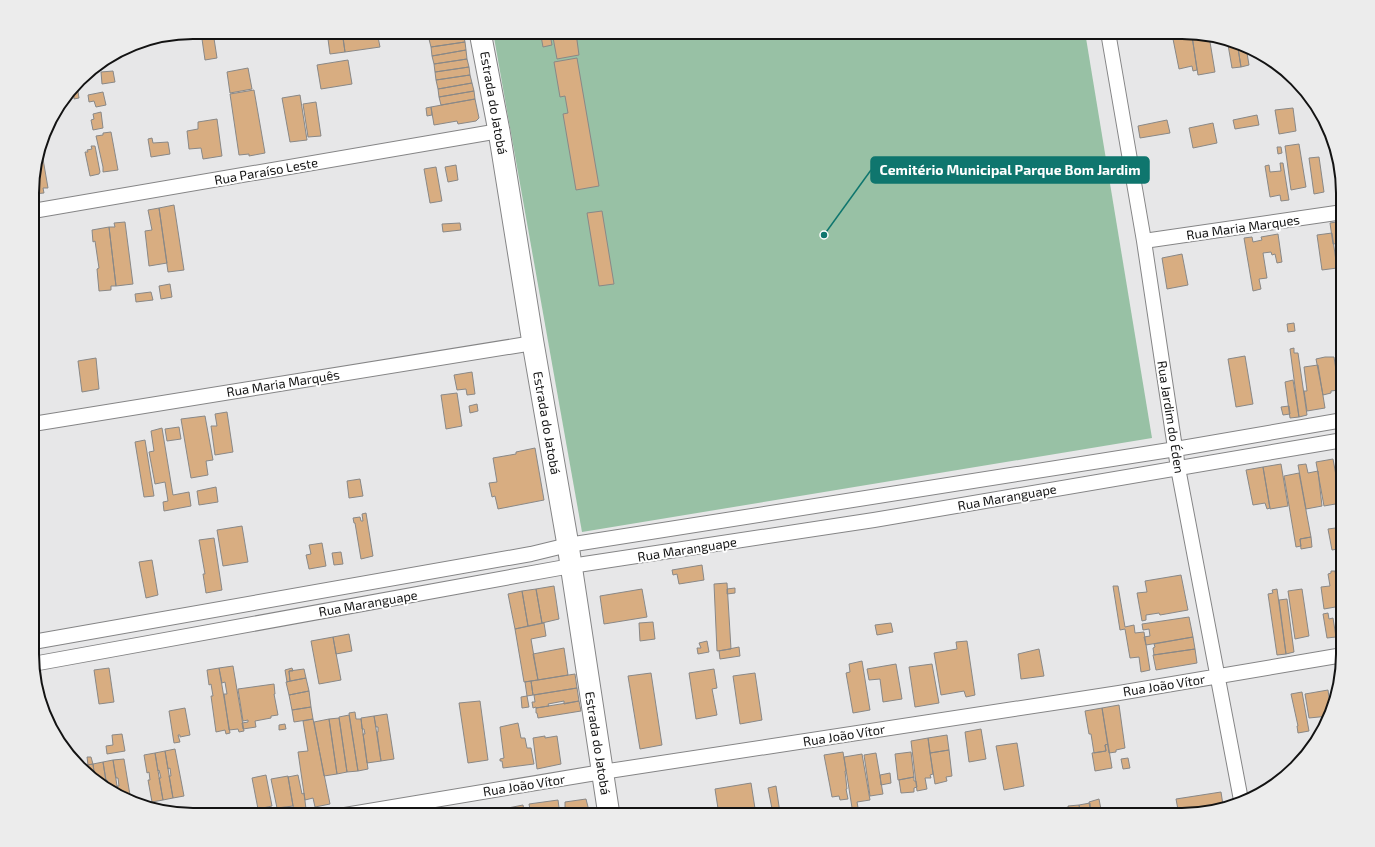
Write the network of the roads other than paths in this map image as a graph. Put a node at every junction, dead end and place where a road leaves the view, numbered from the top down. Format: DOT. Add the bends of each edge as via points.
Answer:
graph roads {
  1 [pos="481,39"];
  2 [pos="1110,39"];
  3 [pos="500,131"];
  4 [pos="39,210"];
  5 [pos="1336,213"];
  6 [pos="1144,241"];
  7 [pos="533,343"];
  8 [pos="1336,421"];
  9 [pos="39,423"];
  10 [pos="1336,441"];
  11 [pos="1176,449"];
  12 [pos="1178,468"];
  13 [pos="568,545"];
  14 [pos="571,566"];
  15 [pos="39,641"];
  16 [pos="1336,656"];
  17 [pos="39,663"];
  18 [pos="1218,676"];
  19 [pos="602,772"];
  20 [pos="1240,796"];
  21 [pos="387,808"];
  22 [pos="608,808"];
  1 -- 3 [label="street, Estrada do Jatobá"];
  2 -- 6 [label="street, Rua Jardim do Éden"];
  3 -- 4 [label="street, Rua Paraíso Leste"];
  3 -- 7 [label="street, Estrada do Jatobá"];
  5 -- 6 [label="street, Rua Maria Marques"];
  6 -- 11 [label="street, Rua Jardim do Éden"];
  7 -- 9 [label="street, Rua Maria Marquês"];
  7 -- 13 [label="street, Estrada do Jatobá"];
  8 -- 11 [label="street, Rua Maranguape"];
  10 -- 12 [label="street, Rua Maranguape"];
  11 -- 12 [label="street, Rua Jardim do Éden"];
  11 -- 13 [label="street, Rua Maranguape"];
  12 -- 14 [label="street, Rua Maranguape" via="874,520"];
  12 -- 18 [label="street, Rua Jardim do Éden"];
  13 -- 14 [label="street, Estrada do Jatobá"];
  13 -- 15 [label="street, Rua Maranguape" via="531,554"];
  14 -- 17 [label="street, Rua Maranguape"];
  14 -- 19 [label="street, Estrada do Jatobá"];
  16 -- 18 [label="street, Rua João Vítor"];
  18 -- 19 [label="street, Rua João Vítor"];
  18 -- 20 [label="street, Rua Jardim do Éden"];
  19 -- 21 [label="street, Rua João Vítor"];
  19 -- 22 [label="street, Estrada do Jatobá"];
}
